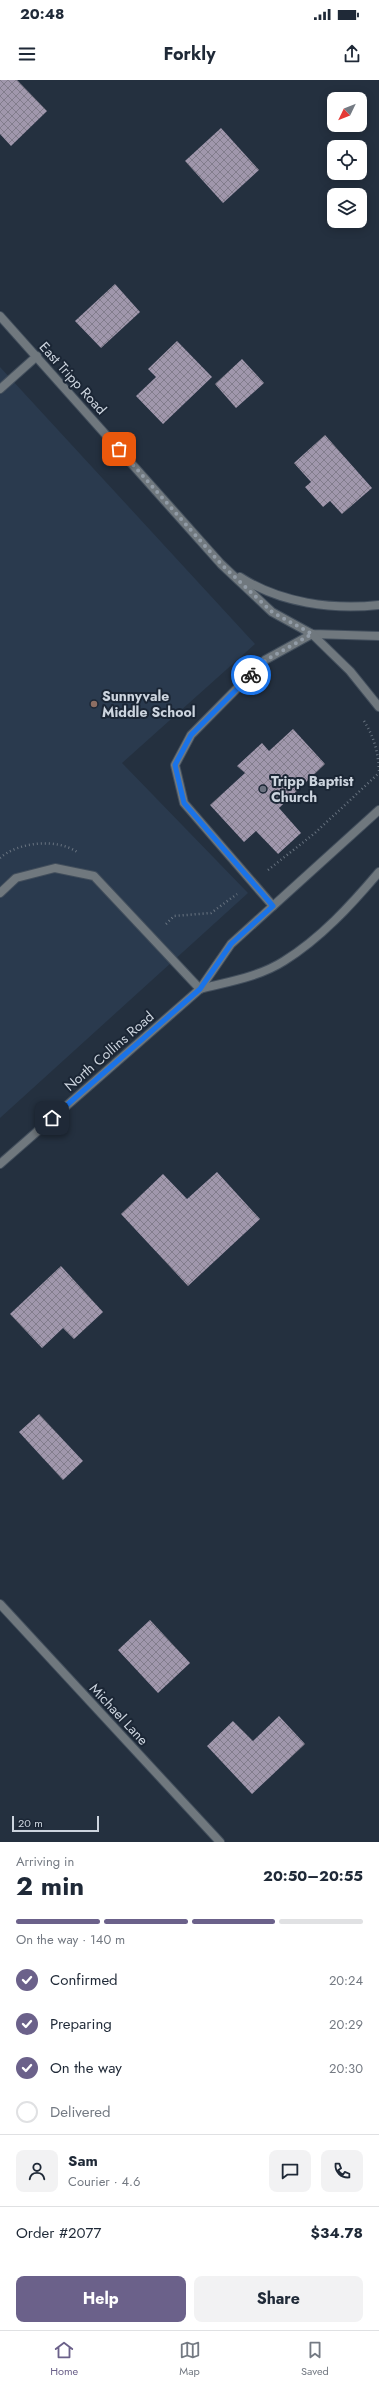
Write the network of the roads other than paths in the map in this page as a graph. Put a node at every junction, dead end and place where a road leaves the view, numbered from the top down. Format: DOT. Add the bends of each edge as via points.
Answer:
graph roads {
  1 [pos="0,316"];
  2 [pos="37,356"];
  3 [pos="0,389"];
  4 [pos="221,564"];
  5 [pos="379,605"];
  6 [pos="312,634"];
  7 [pos="379,636"];
  8 [pos="379,707"];
  9 [pos="379,810"];
  10 [pos="379,872"];
  11 [pos="0,893"];
  12 [pos="273,906"];
  13 [pos="200,989"];
  14 [pos="0,1164"];
  15 [pos="0,1604"];
  16 [pos="220,1842"];
  1 -- 2 [label="street, East Tripp Road"];
  2 -- 3 [label="street"];
  2 -- 4 [label="street, East Tripp Road"];
  4 -- 5 [label="street, East Tripp Road" via="256,587 284,598 317,604"];
  4 -- 6 [label="street, East Tripp Road" via="272,612"];
  6 -- 7 [label="street, East Tripp Road"];
  6 -- 8 [label="street" via="350,671"];
  6 -- 12 [label="street" via="266,660 191,735 175,765 184,803"];
  9 -- 12 [label="street, North Collins Road"];
  10 -- 13 [label="street, North Collins Road" via="344,913 283,962 246,977"];
  11 -- 13 [label="street" via="16,878 55,868 94,876"];
  12 -- 13 [label="street, North Collins Road" via="231,944"];
  13 -- 14 [label="street, North Collins Road"];
  15 -- 16 [label="street, Michael Lane"];
}
